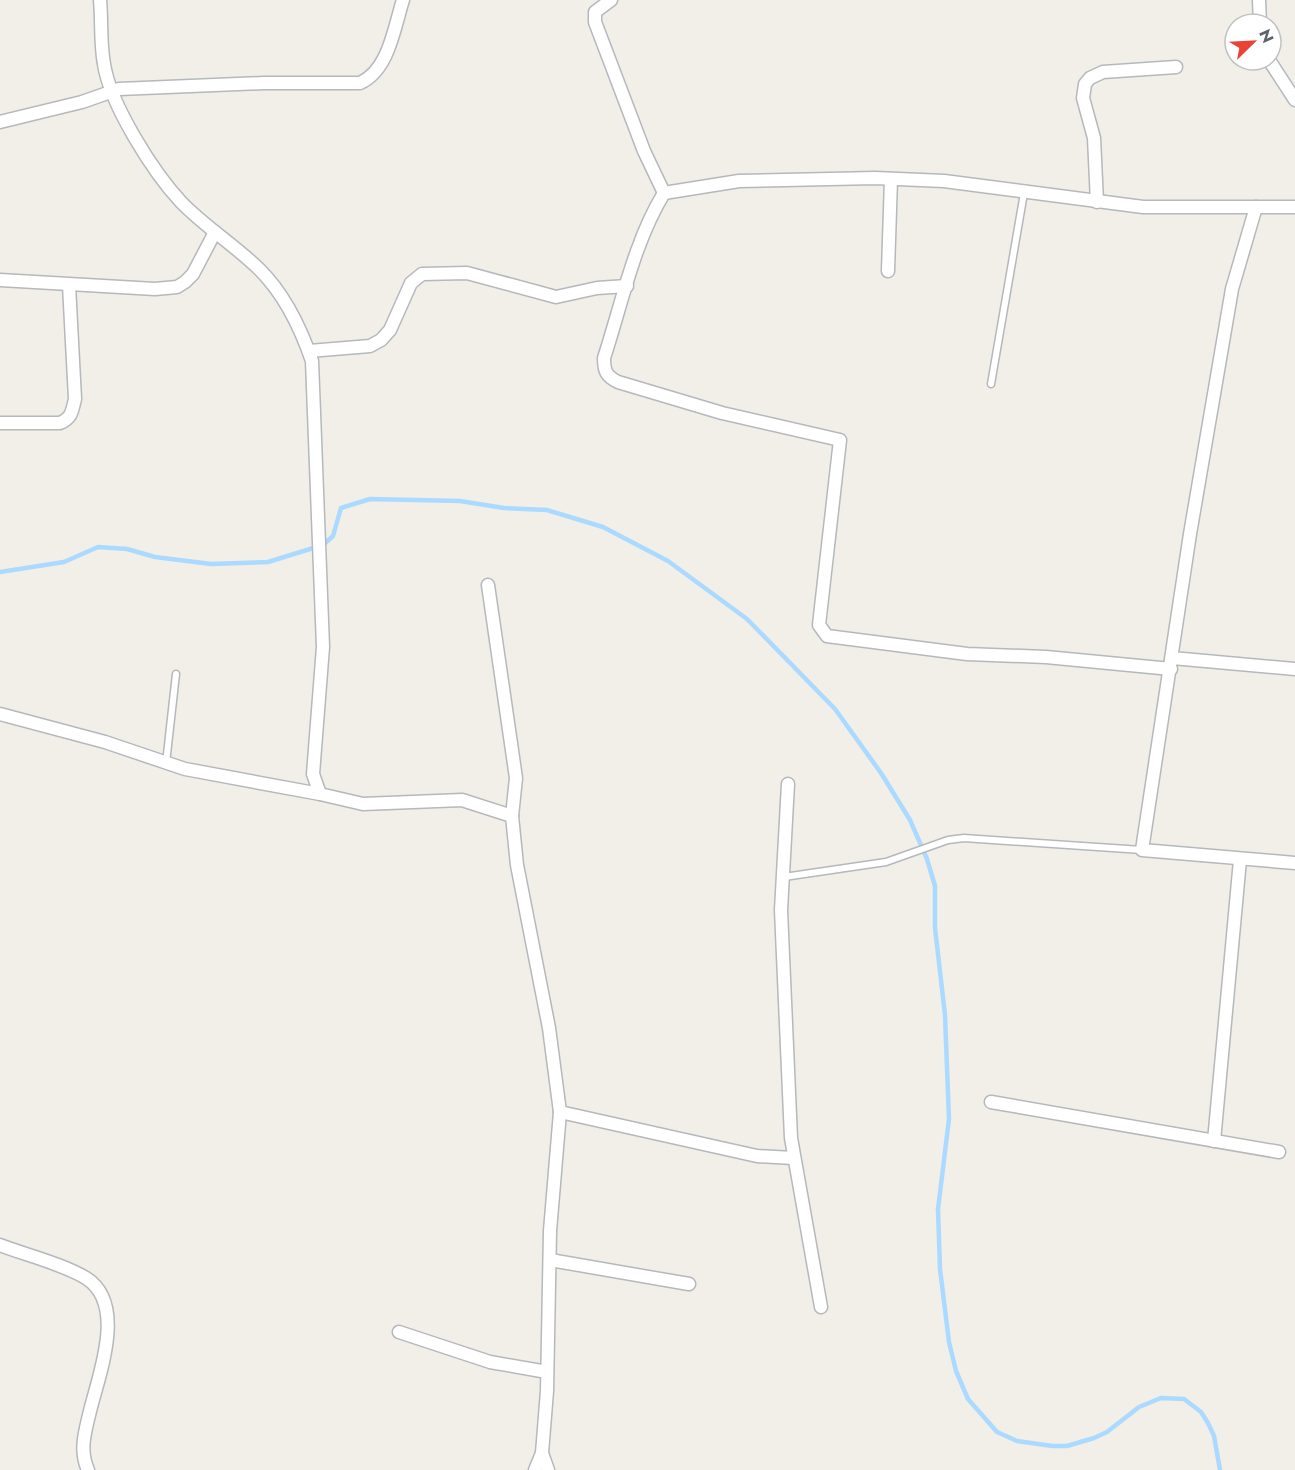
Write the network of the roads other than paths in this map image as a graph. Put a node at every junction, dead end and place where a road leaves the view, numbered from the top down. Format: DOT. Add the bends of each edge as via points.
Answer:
graph roads {
  1 [pos="100,0"];
  2 [pos="403,0"];
  3 [pos="611,0"];
  4 [pos="1176,67"];
  5 [pos="1277,72"];
  6 [pos="111,92"];
  7 [pos="1295,100"];
  8 [pos="0,122"];
  9 [pos="891,179"];
  10 [pos="664,193"];
  11 [pos="1024,193"];
  12 [pos="1097,202"];
  13 [pos="1256,207"];
  14 [pos="1295,207"];
  15 [pos="214,232"];
  16 [pos="888,271"];
  17 [pos="0,280"];
  18 [pos="69,285"];
  19 [pos="627,286"];
  20 [pos="309,351"];
  21 [pos="991,384"];
  22 [pos="0,423"];
  23 [pos="488,585"];
  24 [pos="1171,663"];
  25 [pos="1295,669"];
  26 [pos="176,674"];
  27 [pos="0,714"];
  28 [pos="166,764"];
  29 [pos="788,784"];
  30 [pos="320,795"];
  31 [pos="512,816"];
  32 [pos="1142,850"];
  33 [pos="1240,860"];
  34 [pos="1295,863"];
  35 [pos="784,877"];
  36 [pos="991,1102"];
  37 [pos="560,1112"];
  38 [pos="1214,1141"];
  39 [pos="1279,1152"];
  40 [pos="793,1158"];
  41 [pos="0,1245"];
  42 [pos="550,1260"];
  43 [pos="689,1284"];
  44 [pos="821,1307"];
  45 [pos="399,1332"];
  46 [pos="547,1372"];
  47 [pos="542,1453"];
  48 [pos="88,1470"];
  49 [pos="535,1470"];
  50 [pos="548,1470"];
  1 -- 6 [label="street" via="104,63"];
  2 -- 6 [label="street" via="381,66 373,78 360,83 133,87"];
  3 -- 10 [label="street" via="595,12 595,22"];
  4 -- 12 [label="street" via="1103,72 1085,84 1083,98 1094,138"];
  5 -- 7 [label="street"];
  6 -- 8 [label="street"];
  6 -- 15 [label="street" via="164,181"];
  9 -- 10 [label="street" via="739,181"];
  9 -- 11 [label="street"];
  9 -- 16 [label="street"];
  10 -- 19 [label="street" via="646,227"];
  11 -- 12 [label="street"];
  11 -- 21 [label="lane"];
  12 -- 13 [label="street" via="1143,207"];
  13 -- 14 [label="street"];
  13 -- 24 [label="street" via="1232,289"];
  15 -- 18 [label="street" via="193,274 177,287 155,290"];
  15 -- 20 [label="street" via="275,287"];
  17 -- 18 [label="street"];
  18 -- 22 [label="street" via="75,399 72,413 60,423"];
  19 -- 20 [label="street" via="556,297 466,273 422,274 411,283 390,330 381,340 370,346"];
  19 -- 24 [label="street" via="604,358 608,377 722,413 840,440 819,625 827,636 967,654"];
  20 -- 30 [label="street" via="323,647 313,774"];
  23 -- 31 [label="street" via="516,778"];
  24 -- 25 [label="street"];
  24 -- 32 [label="street"];
  26 -- 28 [label="lane"];
  27 -- 28 [label="street" via="105,742"];
  28 -- 30 [label="street"];
  29 -- 35 [label="street"];
  30 -- 31 [label="street" via="363,804 462,800"];
  31 -- 37 [label="street"];
  32 -- 33 [label="street"];
  32 -- 35 [label="lane" via="964,838 902,857"];
  33 -- 34 [label="street"];
  33 -- 38 [label="street"];
  35 -- 40 [label="street" via="783,998"];
  36 -- 38 [label="street"];
  37 -- 40 [label="street" via="757,1156"];
  37 -- 42 [label="street"];
  38 -- 39 [label="street"];
  40 -- 44 [label="street"];
  41 -- 48 [label="street" via="85,1277 103,1294 108,1308 107,1335 83,1442"];
  42 -- 43 [label="street"];
  42 -- 46 [label="street"];
  45 -- 46 [label="street" via="490,1362"];
  46 -- 47 [label="street"];
  47 -- 49 [label="street"];
  47 -- 50 [label="street"];
}
